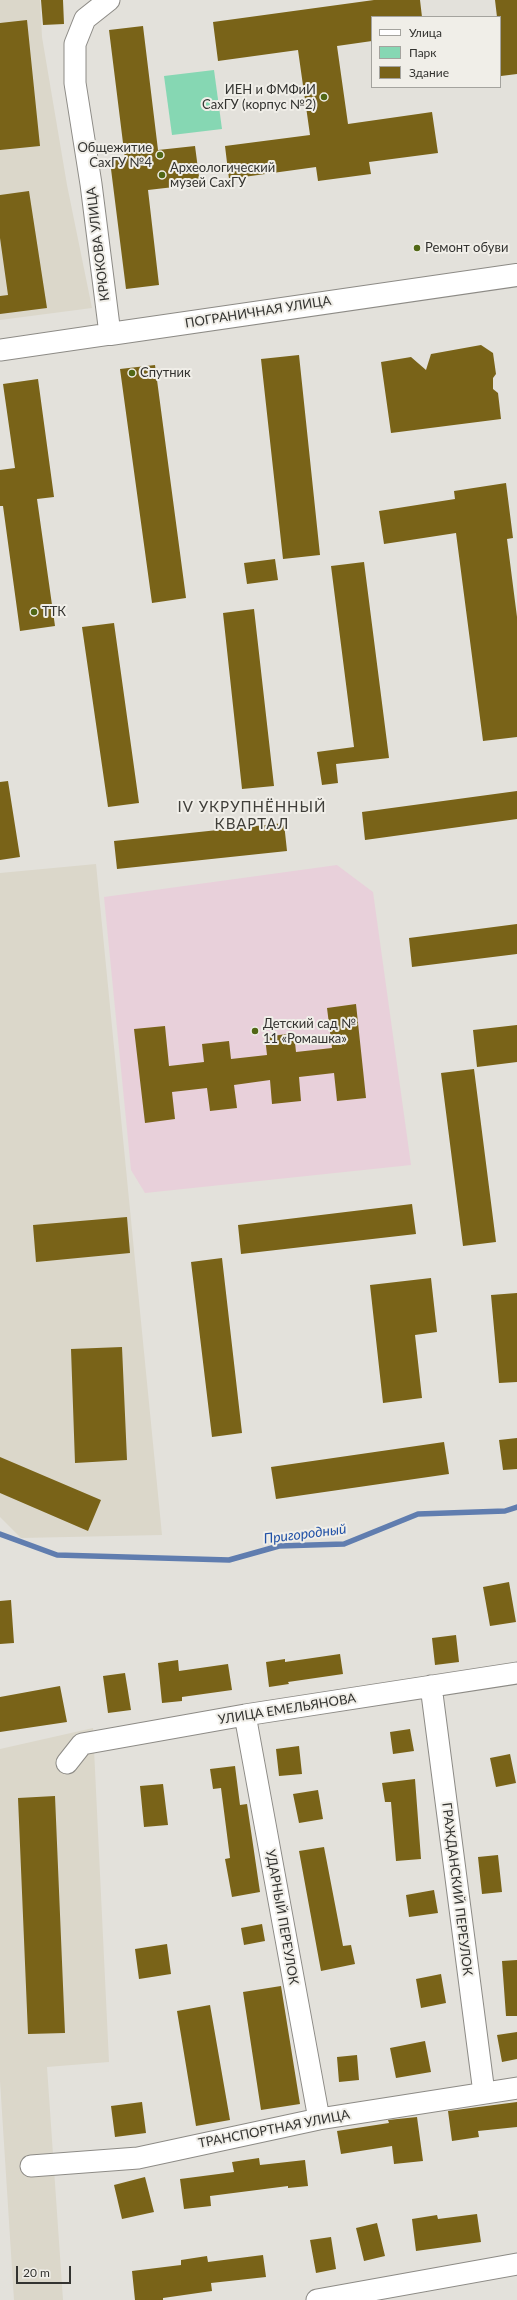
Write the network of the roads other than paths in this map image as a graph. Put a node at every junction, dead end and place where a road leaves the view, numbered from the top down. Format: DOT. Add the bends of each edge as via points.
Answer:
graph roads {
  1 [pos="109,0"];
  2 [pos="517,275"];
  3 [pos="110,334"];
  4 [pos="0,350"];
  5 [pos="517,1673"];
  6 [pos="431,1686"];
  7 [pos="245,1716"];
  8 [pos="67,1763"];
  9 [pos="517,2088"];
  10 [pos="484,2093"];
  11 [pos="319,2119"];
  12 [pos="31,2166"];
  13 [pos="517,2264"];
  14 [pos="317,2300"];
  1 -- 3 [label="street, КРЮКОВА УЛИЦА" via="85,19 75,44 74,83 91,184"];
  2 -- 3 [label="street, ПОГРАНИЧНАЯ УЛИЦА"];
  3 -- 4 [label="street, ПОГРАНИЧНАЯ УЛИЦА"];
  5 -- 6 [label="street, УЛИЦА ЕМЕЛЬЯНОВА"];
  6 -- 7 [label="street, УЛИЦА ЕМЕЛЬЯНОВА"];
  6 -- 10 [label="street, ГРАЖДАНСКИЙ ПЕРЕУЛОК"];
  7 -- 8 [label="street, УЛИЦА ЕМЕЛЬЯНОВА" via="82,1744"];
  7 -- 11 [label="street, УДАРНЫЙ ПЕРЕУЛОК"];
  9 -- 10 [label="street, ТРАНСПОРТНАЯ УЛИЦА"];
  10 -- 11 [label="street, ТРАНСПОРТНАЯ УЛИЦА"];
  11 -- 12 [label="street, ТРАНСПОРТНАЯ УЛИЦА" via="138,2158"];
  13 -- 14 [label="street"];
}
